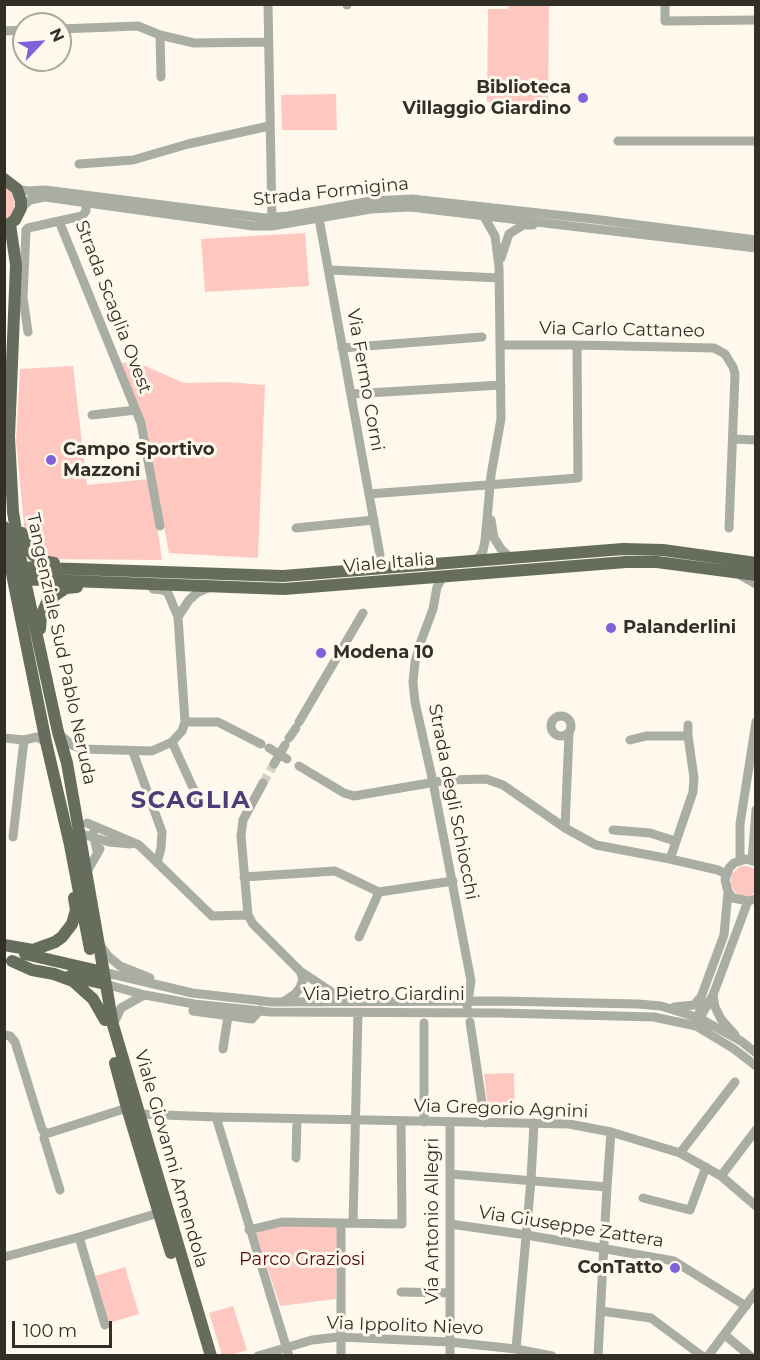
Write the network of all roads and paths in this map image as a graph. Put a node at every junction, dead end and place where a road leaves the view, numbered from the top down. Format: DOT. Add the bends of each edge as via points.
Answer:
graph roads {
  1 [pos="267,4"];
  2 [pos="665,4"];
  3 [pos="756,20"];
  4 [pos="72,29"];
  5 [pos="160,35"];
  6 [pos="268,42"];
  7 [pos="161,77"];
  8 [pos="269,126"];
  9 [pos="618,141"];
  10 [pos="756,141"];
  11 [pos="79,164"];
  12 [pos="4,180"];
  13 [pos="16,189"];
  14 [pos="86,199"];
  15 [pos="442,203"];
  16 [pos="21,208"];
  17 [pos="318,214"];
  18 [pos="483,215"];
  19 [pos="59,221"];
  20 [pos="272,222"];
  21 [pos="553,225"];
  22 [pos="8,226"];
  23 [pos="756,240"];
  24 [pos="756,248"];
  25 [pos="499,267"];
  26 [pos="330,270"];
  27 [pos="499,278"];
  28 [pos="28,332"];
  29 [pos="482,337"];
  30 [pos="501,345"];
  31 [pos="578,345"];
  32 [pos="342,348"];
  33 [pos="501,385"];
  34 [pos="351,394"];
  35 [pos="136,410"];
  36 [pos="92,415"];
  37 [pos="733,439"];
  38 [pos="756,440"];
  39 [pos="490,484"];
  40 [pos="369,494"];
  41 [pos="489,511"];
  42 [pos="14,512"];
  43 [pos="374,520"];
  44 [pos="160,526"];
  45 [pos="4,527"];
  46 [pos="296,528"];
  47 [pos="729,528"];
  48 [pos="756,554"];
  49 [pos="380,555"];
  50 [pos="512,559"];
  51 [pos="476,561"];
  52 [pos="756,562"];
  53 [pos="737,566"];
  54 [pos="124,570"];
  55 [pos="13,573"];
  56 [pos="756,575"];
  57 [pos="443,577"];
  58 [pos="422,579"];
  59 [pos="103,583"];
  60 [pos="124,584"];
  61 [pos="756,584"];
  62 [pos="212,586"];
  63 [pos="434,600"];
  64 [pos="363,613"];
  65 [pos="178,617"];
  66 [pos="39,645"];
  67 [pos="185,722"];
  68 [pos="756,722"];
  69 [pos="688,724"];
  70 [pos="58,732"];
  71 [pos="569,733"];
  72 [pos="688,736"];
  73 [pos="4,738"];
  74 [pos="24,740"];
  75 [pos="630,740"];
  76 [pos="46,742"];
  77 [pos="172,742"];
  78 [pos="82,749"];
  79 [pos="133,752"];
  80 [pos="283,757"];
  81 [pos="67,763"];
  82 [pos="52,764"];
  83 [pos="274,764"];
  84 [pos="299,766"];
  85 [pos="433,782"];
  86 [pos="263,783"];
  87 [pos="199,801"];
  88 [pos="4,808"];
  89 [pos="16,809"];
  90 [pos="756,810"];
  91 [pos="82,828"];
  92 [pos="565,828"];
  93 [pos="613,830"];
  94 [pos="13,837"];
  95 [pos="95,837"];
  96 [pos="675,841"];
  97 [pos="109,842"];
  98 [pos="70,845"];
  99 [pos="139,845"];
  100 [pos="98,851"];
  101 [pos="670,859"];
  102 [pos="740,860"];
  103 [pos="754,861"];
  104 [pos="157,863"];
  105 [pos="726,874"];
  106 [pos="85,875"];
  107 [pos="244,877"];
  108 [pos="453,881"];
  109 [pos="379,892"];
  110 [pos="728,892"];
  111 [pos="752,900"];
  112 [pos="248,915"];
  113 [pos="359,937"];
  114 [pos="97,940"];
  115 [pos="4,945"];
  116 [pos="4,950"];
  117 [pos="8,961"];
  118 [pos="300,971"];
  119 [pos="99,977"];
  120 [pos="192,993"];
  121 [pos="145,995"];
  122 [pos="713,995"];
  123 [pos="701,997"];
  124 [pos="283,1002"];
  125 [pos="355,1002"];
  126 [pos="468,1002"];
  127 [pos="662,1006"];
  128 [pos="194,1008"];
  129 [pos="260,1010"];
  130 [pos="358,1013"];
  131 [pos="228,1016"];
  132 [pos="468,1018"];
  133 [pos="697,1022"];
  134 [pos="109,1023"];
  135 [pos="424,1023"];
  136 [pos="4,1035"];
  137 [pos="741,1041"];
  138 [pos="224,1049"];
  139 [pos="756,1053"];
  140 [pos="756,1066"];
  141 [pos="735,1082"];
  142 [pos="133,1111"];
  143 [pos="216,1117"];
  144 [pos="297,1119"];
  145 [pos="356,1120"];
  146 [pos="402,1122"];
  147 [pos="424,1122"];
  148 [pos="450,1123"];
  149 [pos="485,1123"];
  150 [pos="534,1123"];
  151 [pos="756,1130"];
  152 [pos="612,1132"];
  153 [pos="45,1133"];
  154 [pos="680,1153"];
  155 [pos="296,1158"];
  156 [pos="706,1167"];
  157 [pos="450,1174"];
  158 [pos="721,1176"];
  159 [pos="531,1180"];
  160 [pos="607,1187"];
  161 [pos="60,1190"];
  162 [pos="643,1198"];
  163 [pos="756,1206"];
  164 [pos="163,1212"];
  165 [pos="341,1223"];
  166 [pos="353,1223"];
  167 [pos="450,1224"];
  168 [pos="249,1230"];
  169 [pos="526,1235"];
  170 [pos="79,1237"];
  171 [pos="605,1250"];
  172 [pos="4,1257"];
  173 [pos="401,1292"];
  174 [pos="756,1292"];
  175 [pos="450,1293"];
  176 [pos="746,1306"];
  177 [pos="601,1311"];
  178 [pos="105,1325"];
  179 [pos="724,1335"];
  180 [pos="339,1337"];
  181 [pos="450,1342"];
  182 [pos="516,1349"];
  183 [pos="288,1351"];
  184 [pos="203,1356"];
  185 [pos="211,1356"];
  186 [pos="258,1356"];
  187 [pos="340,1356"];
  188 [pos="450,1356"];
  189 [pos="552,1356"];
  190 [pos="598,1356"];
  191 [pos="702,1356"];
  192 [pos="708,1356"];
  193 [pos="750,1356"];
  1 -- 6 [label="street"];
  2 -- 3 [label="street" via="665,21"];
  4 -- 5 [label="street" via="138,26"];
  5 -- 6 [label="street" via="194,43"];
  5 -- 7 [label="street"];
  6 -- 8 [label="street"];
  8 -- 11 [label="street" via="133,160"];
  8 -- 20 [label="street"];
  9 -- 10 [label="street"];
  12 -- 13 [label="main road"];
  13 -- 14 [label="street, Strada Formigina" via="45,190"];
  13 -- 16 [label="main road"];
  14 -- 16 [label="street, Strada Formigina" via="40,197"];
  14 -- 19 [label="street, Strada Scaglia Ovest" via="82,216"];
  14 -- 20 [label="street, Strada Formigina" via="252,226"];
  15 -- 17 [label="street, Strada Formigina"];
  15 -- 18 [label="street, Strada Formigina"];
  15 -- 23 [label="street, Strada Formigina"];
  16 -- 22 [label="main road"];
  17 -- 20 [label="street, Strada Formigina"];
  17 -- 26 [label="street, Via Fermo Corni"];
  18 -- 21 [label="street, Strada Formigina"];
  18 -- 25 [label="street" via="495,236"];
  19 -- 28 [label="street" via="28,228 26,232 23,298"];
  19 -- 35 [label="street, Strada Scaglia Ovest"];
  21 -- 24 [label="street, Strada Formigina"];
  21 -- 25 [label="street" via="523,225 514,230 506,239"];
  22 -- 42 [label="main road, Tangenziale Sud Pablo Neruda" via="16,265 9,437"];
  25 -- 27 [label="street"];
  26 -- 27 [label="street"];
  26 -- 32 [label="street, Via Fermo Corni"];
  27 -- 30 [label="street"];
  29 -- 32 [label="street"];
  30 -- 31 [label="street, Via Carlo Cattaneo"];
  30 -- 33 [label="street"];
  31 -- 37 [label="street, Via Carlo Cattaneo" via="720,350 730,360 735,374"];
  31 -- 39 [label="street" via="578,478"];
  32 -- 34 [label="street, Via Fermo Corni"];
  33 -- 34 [label="street"];
  33 -- 39 [label="street" via="499,438"];
  34 -- 40 [label="street, Via Fermo Corni"];
  35 -- 36 [label="street, Strada Scaglia Ovest"];
  35 -- 44 [label="street, Strada Scaglia Ovest"];
  37 -- 38 [label="street"];
  37 -- 47 [label="street, Via Carlo Cattaneo"];
  39 -- 40 [label="street"];
  39 -- 41 [label="street"];
  40 -- 43 [label="street, Via Fermo Corni"];
  41 -- 50 [label="street" via="494,538"];
  41 -- 51 [label="street" via="483,551"];
  42 -- 54 [label="main road" via="27,547 40,560"];
  42 -- 55 [label="main road, Tangenziale Sud Pablo Neruda"];
  43 -- 46 [label="street"];
  43 -- 49 [label="street, Via Fermo Corni"];
  45 -- 55 [label="main road, Tangenziale Sud Pablo Neruda"];
  48 -- 53 [label="street"];
  50 -- 51 [label="main road, Viale Italia"];
  50 -- 53 [label="main road, Viale Italia" via="623,549 663,550"];
  51 -- 54 [label="main road, Viale Italia" via="283,576"];
  52 -- 53 [label="main road"];
  53 -- 56 [label="main road, Viale Italia"];
  53 -- 57 [label="main road, Viale Italia" via="626,562"];
  53 -- 61 [label="street"];
  54 -- 55 [label="main road"];
  55 -- 59 [label="main road, Viale Italia"];
  55 -- 66 [label="main road, Tangenziale Sud Pablo Neruda"];
  55 -- 76 [label="main road, Tangenziale Sud Pablo Neruda"];
  57 -- 58 [label="main road, Viale Italia"];
  57 -- 63 [label="street, Strada degli Schiocchi"];
  58 -- 62 [label="main road, Viale Italia" via="284,589"];
  58 -- 63 [label="street"];
  59 -- 60 [label="main road, Viale Italia"];
  59 -- 66 [label="main road" via="66,588 52,596 41,616"];
  60 -- 62 [label="main road, Viale Italia"];
  60 -- 65 [label="street" via="164,590 172,598"];
  62 -- 65 [label="street" via="189,600"];
  63 -- 85 [label="street, Strada degli Schiocchi" via="415,662 413,682"];
  64 -- 80 [label="street" via="287,742"];
  65 -- 67 [label="street"];
  66 -- 70 [label="main road, Tangenziale Sud Pablo Neruda"];
  67 -- 77 [label="street"];
  67 -- 80 [label="street" via="218,722"];
  68 -- 102 [label="street" via="740,824"];
  69 -- 72 [label="street"];
  70 -- 78 [label="street" via="64,740"];
  70 -- 81 [label="main road, Tangenziale Sud Pablo Neruda"];
  71 -- 92 [label="street"];
  72 -- 75 [label="street"];
  72 -- 96 [label="street" via="693,792"];
  73 -- 74 [label="street"];
  74 -- 76 [label="street" via="37,737"];
  74 -- 89 [label="street"];
  76 -- 82 [label="main road, Tangenziale Sud Pablo Neruda"];
  77 -- 79 [label="street" via="152,752"];
  77 -- 87 [label="street"];
  78 -- 79 [label="street"];
  78 -- 81 [label="street"];
  79 -- 104 [label="street" via="162,832"];
  80 -- 83 [label="street"];
  81 -- 91 [label="main road, Tangenziale Sud Pablo Neruda"];
  82 -- 91 [label="main road" via="61,781 71,827"];
  82 -- 98 [label="main road, Tangenziale Sud Pablo Neruda"];
  84 -- 85 [label="street" via="354,796"];
  85 -- 92 [label="street" via="462,778 495,781"];
  85 -- 108 [label="street, Strada degli Schiocchi"];
  86 -- 107 [label="street" via="242,827"];
  88 -- 89 [label="street"];
  89 -- 94 [label="street"];
  90 -- 103 [label="street"];
  91 -- 95 [label="street"];
  91 -- 99 [label="street"];
  91 -- 106 [label="main road, Tangenziale Sud Pablo Neruda"];
  92 -- 101 [label="street" via="596,845"];
  93 -- 96 [label="street" via="650,833"];
  95 -- 97 [label="street"];
  95 -- 100 [label="street"];
  96 -- 101 [label="street"];
  97 -- 99 [label="street"];
  97 -- 100 [label="street"];
  98 -- 115 [label="main road" via="66,857 76,910 68,930 55,942 33,950"];
  98 -- 119 [label="main road, Tangenziale Sud Pablo Neruda"];
  99 -- 104 [label="street"];
  100 -- 106 [label="street"];
  101 -- 105 [label="street"];
  102 -- 103 [label="street"];
  102 -- 105 [label="street"];
  104 -- 112 [label="street" via="212,916"];
  105 -- 110 [label="street"];
  106 -- 114 [label="main road, Tangenziale Sud Pablo Neruda"];
  107 -- 109 [label="street" via="335,871"];
  107 -- 112 [label="street"];
  108 -- 109 [label="street"];
  108 -- 126 [label="street, Strada degli Schiocchi" via="471,981"];
  109 -- 113 [label="street"];
  110 -- 111 [label="street" via="734,898"];
  110 -- 123 [label="street" via="724,935"];
  111 -- 122 [label="street"];
  112 -- 118 [label="street"];
  114 -- 119 [label="main road, Tangenziale Sud Pablo Neruda"];
  114 -- 120 [label="street" via="120,966"];
  116 -- 119 [label="main road, Via Pietro Giardini"];
  117 -- 119 [label="main road, Via Pietro Giardini"];
  117 -- 134 [label="main road" via="72,981 93,999"];
  118 -- 124 [label="street" via="300,988"];
  118 -- 125 [label="street"];
  119 -- 120 [label="street, Via Pietro Giardini"];
  119 -- 121 [label="street, Via Pietro Giardini"];
  119 -- 134 [label="main road, Viale Giovanni Amendola"];
  120 -- 124 [label="street, Via Pietro Giardini"];
  121 -- 128 [label="street, Via Pietro Giardini"];
  121 -- 134 [label="street" via="121,1008"];
  122 -- 133 [label="street"];
  122 -- 137 [label="street, Via Pietro Giardini" via="721,1019"];
  123 -- 127 [label="street" via="694,1005"];
  123 -- 133 [label="street"];
  124 -- 125 [label="street, Via Pietro Giardini"];
  125 -- 126 [label="street, Via Pietro Giardini"];
  126 -- 127 [label="street, Via Pietro Giardini"];
  126 -- 132 [label="street, Strada degli Schiocchi"];
  127 -- 133 [label="street, Via Pietro Giardini"];
  128 -- 129 [label="street, Via Pietro Giardini"];
  128 -- 131 [label="street"];
  129 -- 130 [label="street, Via Pietro Giardini"];
  129 -- 131 [label="street" via="252,1019"];
  130 -- 132 [label="street, Via Pietro Giardini"];
  130 -- 145 [label="street"];
  131 -- 138 [label="street"];
  132 -- 133 [label="street, Via Pietro Giardini" via="636,1015"];
  132 -- 149 [label="street, Strada degli Schiocchi"];
  133 -- 137 [label="street, Via Pietro Giardini"];
  133 -- 140 [label="street, Via Pietro Giardini"];
  134 -- 142 [label="main road, Viale Giovanni Amendola"];
  135 -- 147 [label="street"];
  136 -- 153 [label="street" via="15,1042"];
  137 -- 139 [label="street, Via Pietro Giardini"];
  141 -- 154 [label="street"];
  142 -- 143 [label="street, Via Gregorio Agnini"];
  142 -- 153 [label="street, Via Gregorio Agnini"];
  142 -- 164 [label="main road, Viale Giovanni Amendola"];
  143 -- 144 [label="street, Via Gregorio Agnini"];
  143 -- 168 [label="street"];
  144 -- 145 [label="street, Via Gregorio Agnini"];
  144 -- 155 [label="street"];
  145 -- 146 [label="street, Via Gregorio Agnini"];
  145 -- 166 [label="street"];
  146 -- 147 [label="street, Via Gregorio Agnini"];
  146 -- 166 [label="street" via="402,1224"];
  147 -- 148 [label="street, Via Gregorio Agnini"];
  148 -- 149 [label="street, Via Gregorio Agnini"];
  148 -- 157 [label="street, Via Antonio Allegri"];
  149 -- 150 [label="street, Via Gregorio Agnini"];
  150 -- 152 [label="street, Via Gregorio Agnini"];
  150 -- 159 [label="street"];
  151 -- 158 [label="street"];
  152 -- 154 [label="street, Via Gregorio Agnini"];
  152 -- 160 [label="street"];
  153 -- 161 [label="street"];
  154 -- 156 [label="street, Via Gregorio Agnini"];
  156 -- 158 [label="street, Via Gregorio Agnini"];
  156 -- 162 [label="street" via="690,1210"];
  157 -- 159 [label="street"];
  157 -- 167 [label="street, Via Antonio Allegri"];
  158 -- 163 [label="street, Via Gregorio Agnini"];
  159 -- 160 [label="street"];
  159 -- 169 [label="street"];
  160 -- 171 [label="street"];
  164 -- 170 [label="street"];
  164 -- 184 [label="main road, Viale Giovanni Amendola"];
  164 -- 185 [label="main road, Viale Giovanni Amendola"];
  165 -- 166 [label="street"];
  165 -- 168 [label="street" via="282,1222"];
  165 -- 180 [label="street"];
  167 -- 169 [label="street, Via Giuseppe Zattera"];
  167 -- 175 [label="street, Via Antonio Allegri"];
  168 -- 183 [label="street"];
  169 -- 171 [label="street, Via Giuseppe Zattera"];
  169 -- 182 [label="street"];
  170 -- 172 [label="street"];
  170 -- 178 [label="street"];
  171 -- 176 [label="street, Via Giuseppe Zattera" via="674,1261"];
  171 -- 177 [label="street"];
  173 -- 175 [label="street"];
  174 -- 176 [label="street"];
  175 -- 181 [label="street, Via Antonio Allegri"];
  176 -- 179 [label="street"];
  177 -- 190 [label="street"];
  177 -- 191 [label="street" via="651,1318"];
  179 -- 192 [label="street"];
  179 -- 193 [label="street"];
  180 -- 181 [label="street, Via Ippolito Nievo"];
  180 -- 183 [label="street, Via Ippolito Nievo" via="312,1340"];
  180 -- 187 [label="street"];
  181 -- 182 [label="street, Via Ippolito Nievo"];
  181 -- 188 [label="street, Via Antonio Allegri"];
  182 -- 189 [label="street, Via Ippolito Nievo"];
  183 -- 186 [label="street, Via Ippolito Nievo"];
}
